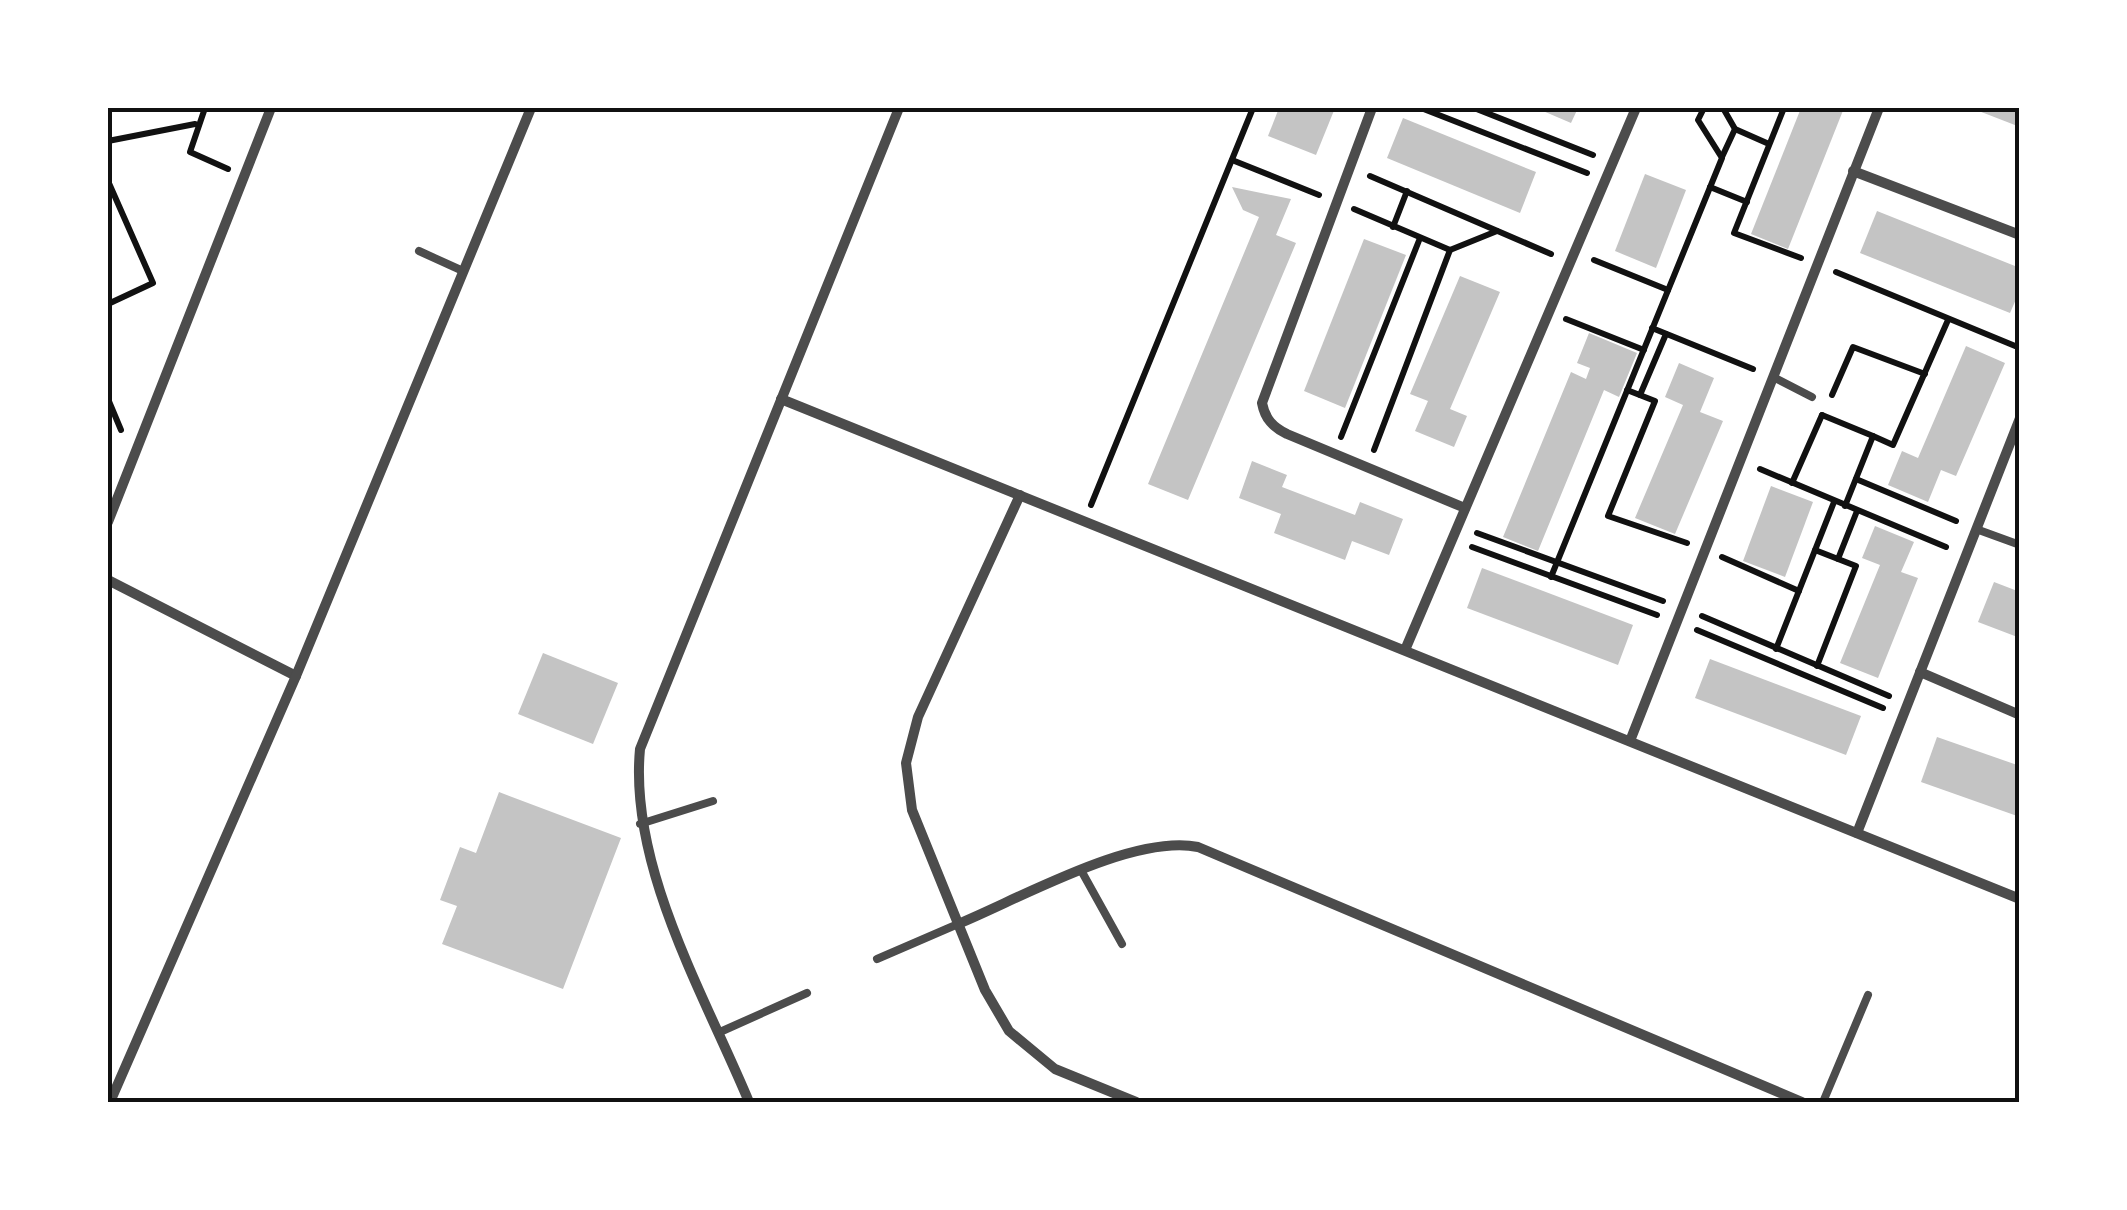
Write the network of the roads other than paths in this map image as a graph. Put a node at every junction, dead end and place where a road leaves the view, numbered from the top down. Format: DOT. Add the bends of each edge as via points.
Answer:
graph roads {
  1 [pos="271,108"];
  2 [pos="531,108"];
  3 [pos="899,108"];
  4 [pos="1372,108"];
  5 [pos="1636,108"];
  6 [pos="1879,108"];
  7 [pos="1853,171"];
  8 [pos="2020,235"];
  9 [pos="420,251"];
  10 [pos="463,271"];
  11 [pos="1772,377"];
  12 [pos="1812,396"];
  13 [pos="781,399"];
  14 [pos="2020,418"];
  15 [pos="1020,495"];
  16 [pos="1465,508"];
  17 [pos="108,522"];
  18 [pos="1976,530"];
  19 [pos="2020,544"];
  20 [pos="108,580"];
  21 [pos="1405,650"];
  22 [pos="1920,672"];
  23 [pos="296,676"];
  24 [pos="2020,715"];
  25 [pos="1630,741"];
  26 [pos="713,802"];
  27 [pos="640,824"];
  28 [pos="1858,833"];
  29 [pos="1082,872"];
  30 [pos="2020,898"];
  31 [pos="958,924"];
  32 [pos="1122,944"];
  33 [pos="877,959"];
  34 [pos="807,993"];
  35 [pos="1868,996"];
  36 [pos="720,1032"];
  37 [pos="110,1102"];
  38 [pos="749,1102"];
  39 [pos="1136,1102"];
  40 [pos="1802,1102"];
  41 [pos="1823,1102"];
  1 -- 17 [label="street"];
  2 -- 10 [label="street"];
  3 -- 13 [label="street"];
  4 -- 16 [label="street" via="1262,403 1276,429"];
  5 -- 16 [label="street"];
  6 -- 7 [label="street"];
  7 -- 8 [label="street"];
  7 -- 11 [label="street"];
  9 -- 10 [label="lane"];
  10 -- 23 [label="street"];
  11 -- 12 [label="lane"];
  11 -- 25 [label="street"];
  13 -- 15 [label="street"];
  13 -- 27 [label="street" via="640,748"];
  14 -- 18 [label="street"];
  15 -- 21 [label="street"];
  15 -- 31 [label="street" via="918,717 906,764 912,810"];
  16 -- 21 [label="street"];
  18 -- 19 [label="lane"];
  18 -- 22 [label="street"];
  20 -- 23 [label="street"];
  21 -- 25 [label="street"];
  22 -- 24 [label="street"];
  22 -- 28 [label="street"];
  23 -- 37 [label="street"];
  25 -- 28 [label="street"];
  26 -- 27 [label="lane"];
  27 -- 36 [label="street" via="652,871"];
  28 -- 30 [label="street"];
  29 -- 31 [label="street"];
  29 -- 32 [label="lane"];
  29 -- 40 [label="street" via="1148,846 1198,847"];
  31 -- 33 [label="lane"];
  31 -- 39 [label="street" via="996,1012 1022,1046 1055,1069"];
  34 -- 36 [label="lane"];
  35 -- 41 [label="lane"];
  36 -- 38 [label="street"];
}
